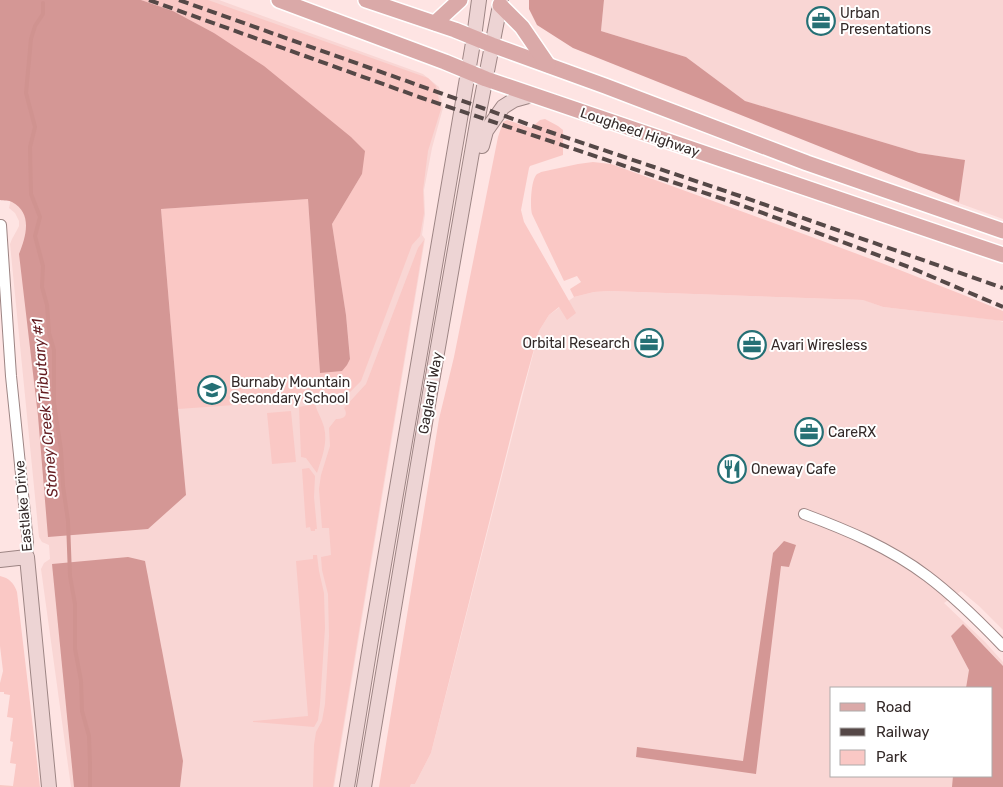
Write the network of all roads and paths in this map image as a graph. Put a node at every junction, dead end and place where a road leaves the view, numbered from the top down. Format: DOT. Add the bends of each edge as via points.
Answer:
graph roads {
  1 [pos="279,0"];
  2 [pos="366,0"];
  3 [pos="460,0"];
  4 [pos="479,0"];
  5 [pos="500,2"];
  6 [pos="435,23"];
  7 [pos="474,37"];
  8 [pos="492,45"];
  9 [pos="548,65"];
  10 [pos="468,72"];
  11 [pos="486,79"];
  12 [pos="532,95"];
  13 [pos="464,201"];
  14 [pos="1,225"];
  15 [pos="1003,231"];
  16 [pos="1003,255"];
  17 [pos="2,286"];
  18 [pos="804,514"];
  19 [pos="28,557"];
  20 [pos="0,560"];
  21 [pos="1003,646"];
  22 [pos="49,787"];
  23 [pos="347,787"];
  24 [pos="364,787"];
  1 -- 10 [label="main road, Lougheed Highway"];
  2 -- 6 [label="main road"];
  3 -- 6 [label="main road"];
  4 -- 7 [label="main road, Gaglardi Way"];
  5 -- 8 [label="main road, Gaglardi Way"];
  5 -- 9 [label="main road"];
  6 -- 7 [label="main road"];
  7 -- 8 [label="main road"];
  7 -- 10 [label="main road, Gaglardi Way"];
  8 -- 9 [label="main road"];
  8 -- 11 [label="main road, Gaglardi Way"];
  9 -- 15 [label="main road" via="807,163"];
  10 -- 11 [label="main road, Lougheed Highway"];
  10 -- 23 [label="main road, Gaglardi Way"];
  11 -- 12 [label="main road, Lougheed Highway"];
  11 -- 13 [label="main road, Gaglardi Way"];
  12 -- 13 [label="main road" via="503,107 486,131 474,178"];
  12 -- 16 [label="main road, Lougheed Highway"];
  13 -- 24 [label="main road, Gaglardi Way"];
  14 -- 17 [label="street, Eastlake Drive"];
  17 -- 19 [label="street, Eastlake Drive"];
  18 -- 21 [label="street" via="863,538 926,575"];
  19 -- 20 [label="main road"];
  19 -- 22 [label="main road, Eastlake Drive"];
}
